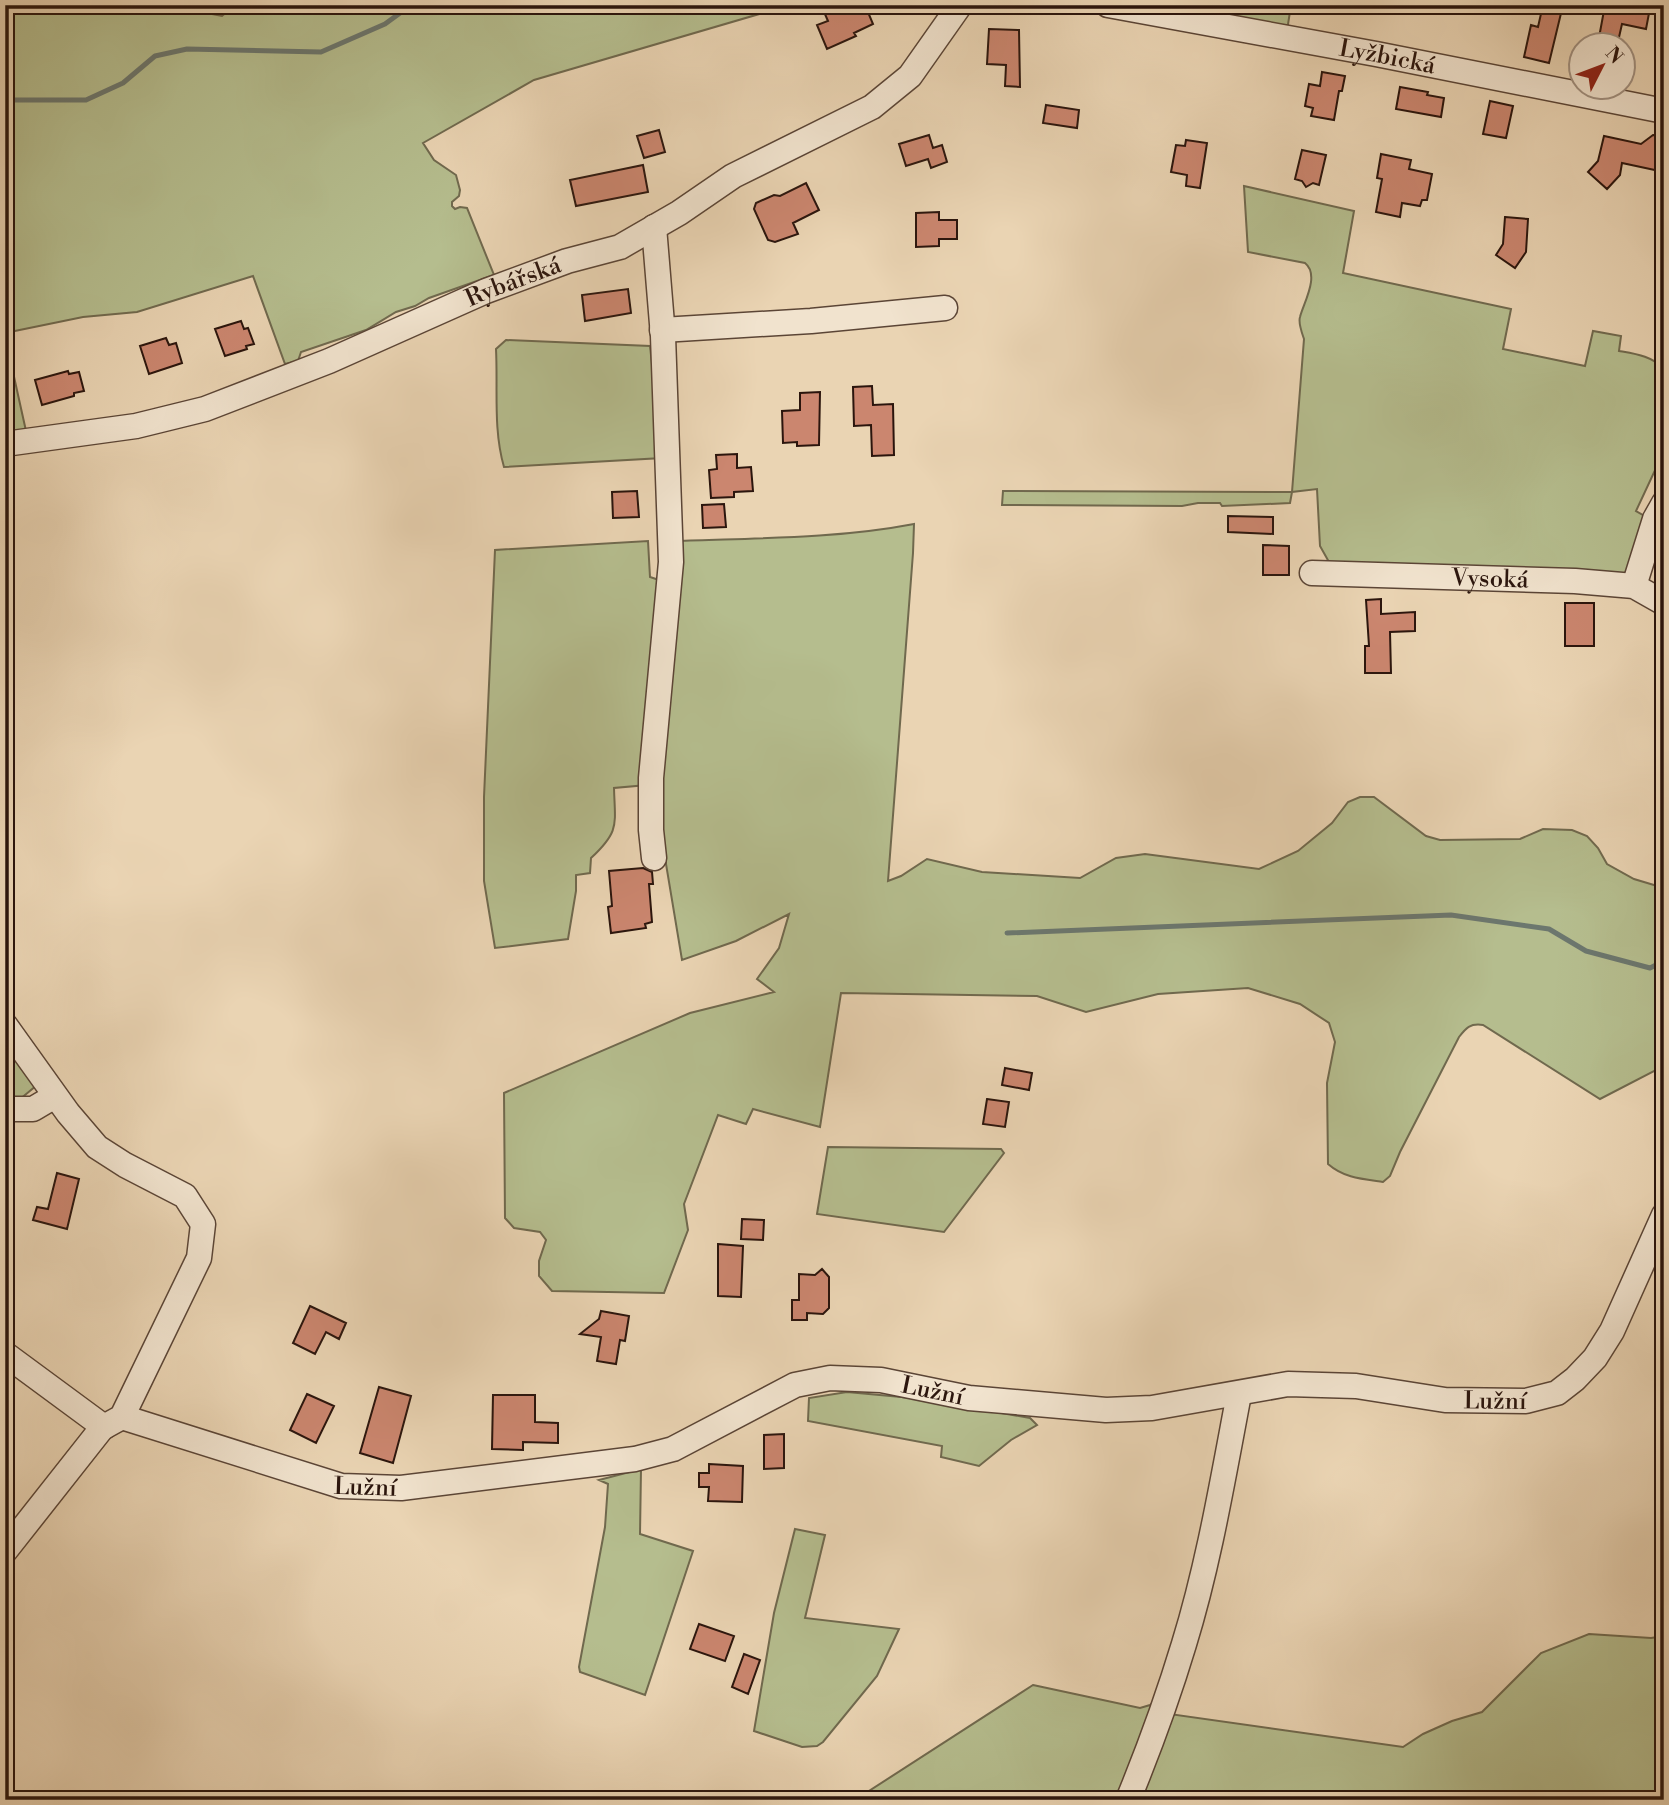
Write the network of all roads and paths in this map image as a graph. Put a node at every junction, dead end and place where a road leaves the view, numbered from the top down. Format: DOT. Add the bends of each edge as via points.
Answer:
graph roads {
  1 [pos="960,5"];
  2 [pos="1108,5"];
  3 [pos="1664,111"];
  4 [pos="654,227"];
  5 [pos="945,309"];
  6 [pos="662,330"];
  7 [pos="5,444"];
  8 [pos="1664,503"];
  9 [pos="1312,573"];
  10 [pos="1634,586"];
  11 [pos="1664,603"];
  12 [pos="654,858"];
  13 [pos="5,1025"];
  14 [pos="55,1096"];
  15 [pos="5,1109"];
  16 [pos="1664,1216"];
  17 [pos="5,1354"];
  18 [pos="1239,1394"];
  19 [pos="113,1422"];
  20 [pos="5,1551"];
  21 [pos="1128,1800"];
  1 -- 4 [label="street, Rybářská" via="910,76 872,107 733,176"];
  2 -- 3 [label="street, Lyžbická"];
  4 -- 6 [label="street"];
  4 -- 7 [label="street, Rybářská" via="620,247 486,291 329,361 205,409 136,426"];
  5 -- 6 [label="street"];
  6 -- 12 [label="street" via="671,562 651,778"];
  8 -- 10 [label="street"];
  9 -- 10 [label="street, Vysoká"];
  10 -- 11 [label="street, Vysoká"];
  13 -- 14 [label="street"];
  14 -- 15 [label="street" via="33,1109"];
  14 -- 19 [label="street" via="97,1147 185,1196 203,1224 199,1258"];
  16 -- 18 [label="street, Lužní" via="1612,1331 1595,1358 1557,1393 1526,1401 1445,1400 1356,1386 1288,1384"];
  17 -- 19 [label="street, Lužní"];
  18 -- 19 [label="street, Lužní" via="1152,1408 1106,1410 969,1398 881,1380 830,1378 795,1385 673,1449 635,1459 401,1488 341,1486"];
  18 -- 21 [label="street" via="1215,1523 1185,1644"];
  19 -- 20 [label="street" via="78,1457"];
}
